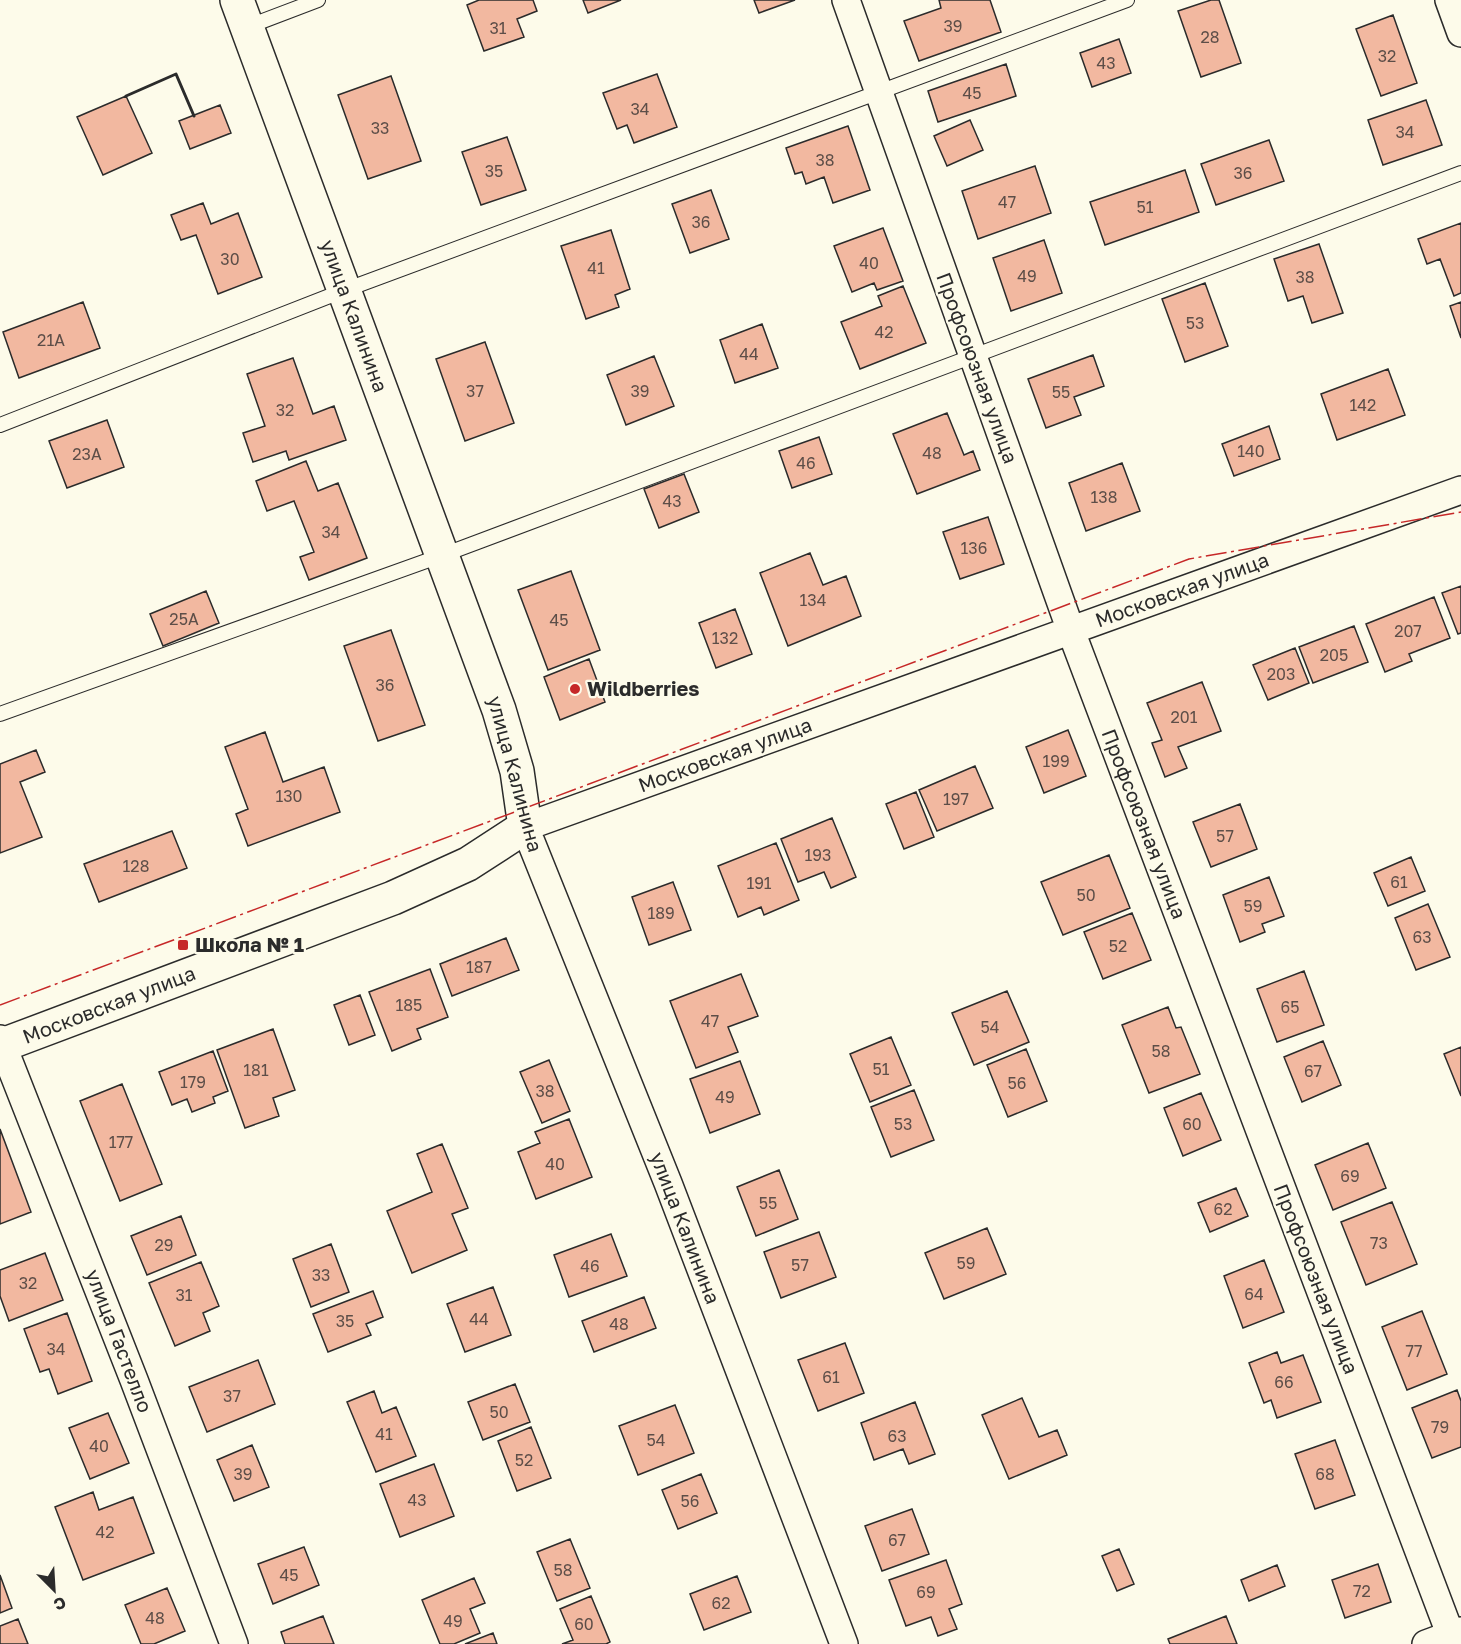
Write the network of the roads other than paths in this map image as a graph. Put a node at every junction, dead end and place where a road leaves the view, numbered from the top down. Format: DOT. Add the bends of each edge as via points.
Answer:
graph roads {
  1 [pos="318,0"];
  2 [pos="846,0"];
  3 [pos="1127,0"];
  4 [pos="1449,0"];
  5 [pos="242,14"];
  6 [pos="1461,33"];
  7 [pos="879,92"];
  8 [pos="1461,172"];
  9 [pos="345,290"];
  10 [pos="973,356"];
  11 [pos="0,425"];
  12 [pos="1461,489"];
  13 [pos="443,555"];
  14 [pos="1071,631"];
  15 [pos="0,714"];
  16 [pos="525,827"];
  17 [pos="1,1044"];
  18 [pos="1456,1636"];
  19 [pos="234,1644"];
  20 [pos="844,1644"];
  21 [pos="1426,1644"];
  1 -- 5 [label="lane"];
  2 -- 7 [label="street, Профсоюзная улица"];
  3 -- 7 [label="lane"];
  4 -- 6 [label="street"];
  5 -- 9 [label="main road, улица Калинина"];
  7 -- 9 [label="lane"];
  7 -- 10 [label="street, Профсоюзная улица"];
  8 -- 10 [label="lane"];
  9 -- 11 [label="lane"];
  9 -- 13 [label="main road, улица Калинина"];
  10 -- 13 [label="lane"];
  10 -- 14 [label="street, Профсоюзная улица"];
  12 -- 14 [label="street, Московская улица"];
  13 -- 15 [label="lane"];
  13 -- 16 [label="main road, улица Калинина" via="499,710 517,771"];
  14 -- 16 [label="street, Московская улица"];
  14 -- 18 [label="street, Профсоюзная улица"];
  16 -- 17 [label="main road, Московская улица" via="468,864 393,898"];
  16 -- 20 [label="street, улица Калинина" via="673,1194"];
  17 -- 19 [label="street, улица Гастелло" via="135,1380"];
  18 -- 21 [label="street"];
}
